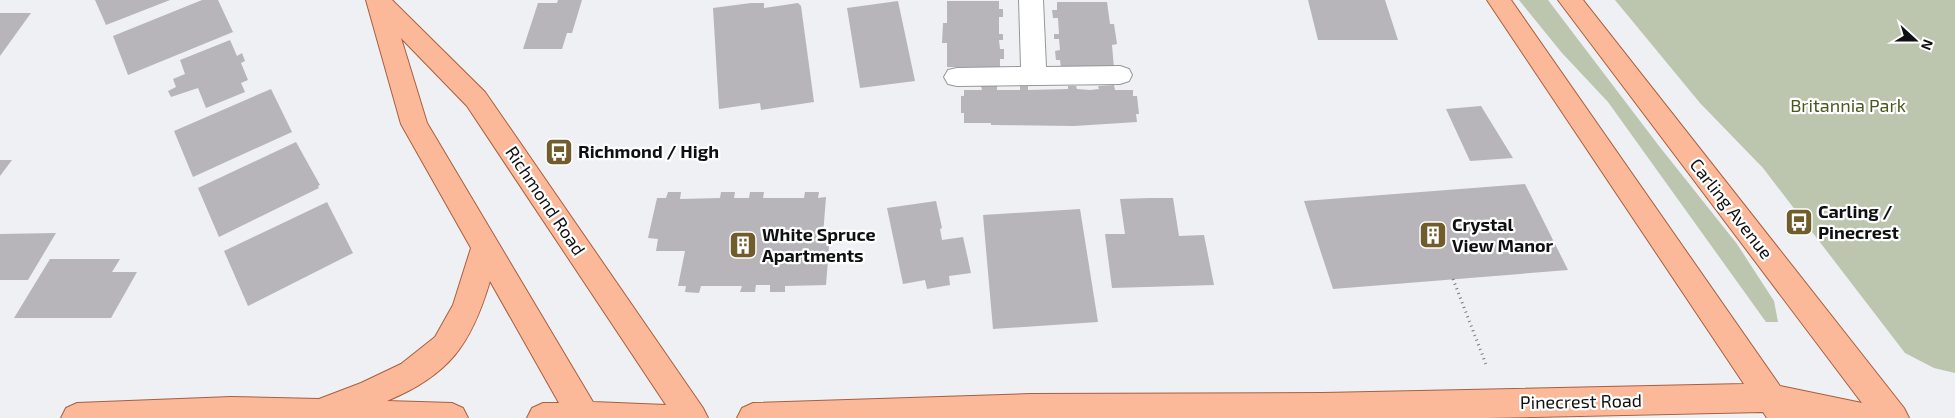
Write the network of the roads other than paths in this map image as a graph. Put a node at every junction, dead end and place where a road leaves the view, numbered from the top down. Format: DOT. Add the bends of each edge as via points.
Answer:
graph roads {
  1 [pos="378,0"];
  2 [pos="1031,0"];
  3 [pos="1499,0"];
  4 [pos="1570,0"];
  5 [pos="1120,74"];
  6 [pos="1034,76"];
  7 [pos="957,77"];
  8 [pos="486,246"];
  9 [pos="1778,408"];
  10 [pos="320,413"];
  11 [pos="585,417"];
  12 [pos="77,418"];
  13 [pos="452,418"];
  14 [pos="544,418"];
  15 [pos="662,418"];
  16 [pos="692,418"];
  17 [pos="753,418"];
  18 [pos="1867,418"];
  19 [pos="1894,418"];
  1 -- 8 [label="main road, Richmond Road" via="414,124"];
  1 -- 16 [label="main road, Richmond Road" via="476,99"];
  2 -- 6 [label="lane"];
  3 -- 9 [label="main road"];
  4 -- 19 [label="main road, Carling Avenue"];
  5 -- 6 [label="lane"];
  6 -- 7 [label="lane"];
  8 -- 10 [label="main road" via="469,304 438,355 414,373"];
  8 -- 11 [label="main road, Richmond Road"];
  9 -- 17 [label="main road, Pinecrest Road" via="1031,408"];
  9 -- 18 [label="main road, Pinecrest Road"];
  10 -- 12 [label="main road" via="232,412"];
  10 -- 13 [label="main road"];
  11 -- 14 [label="main road"];
  11 -- 15 [label="main road"];
}
